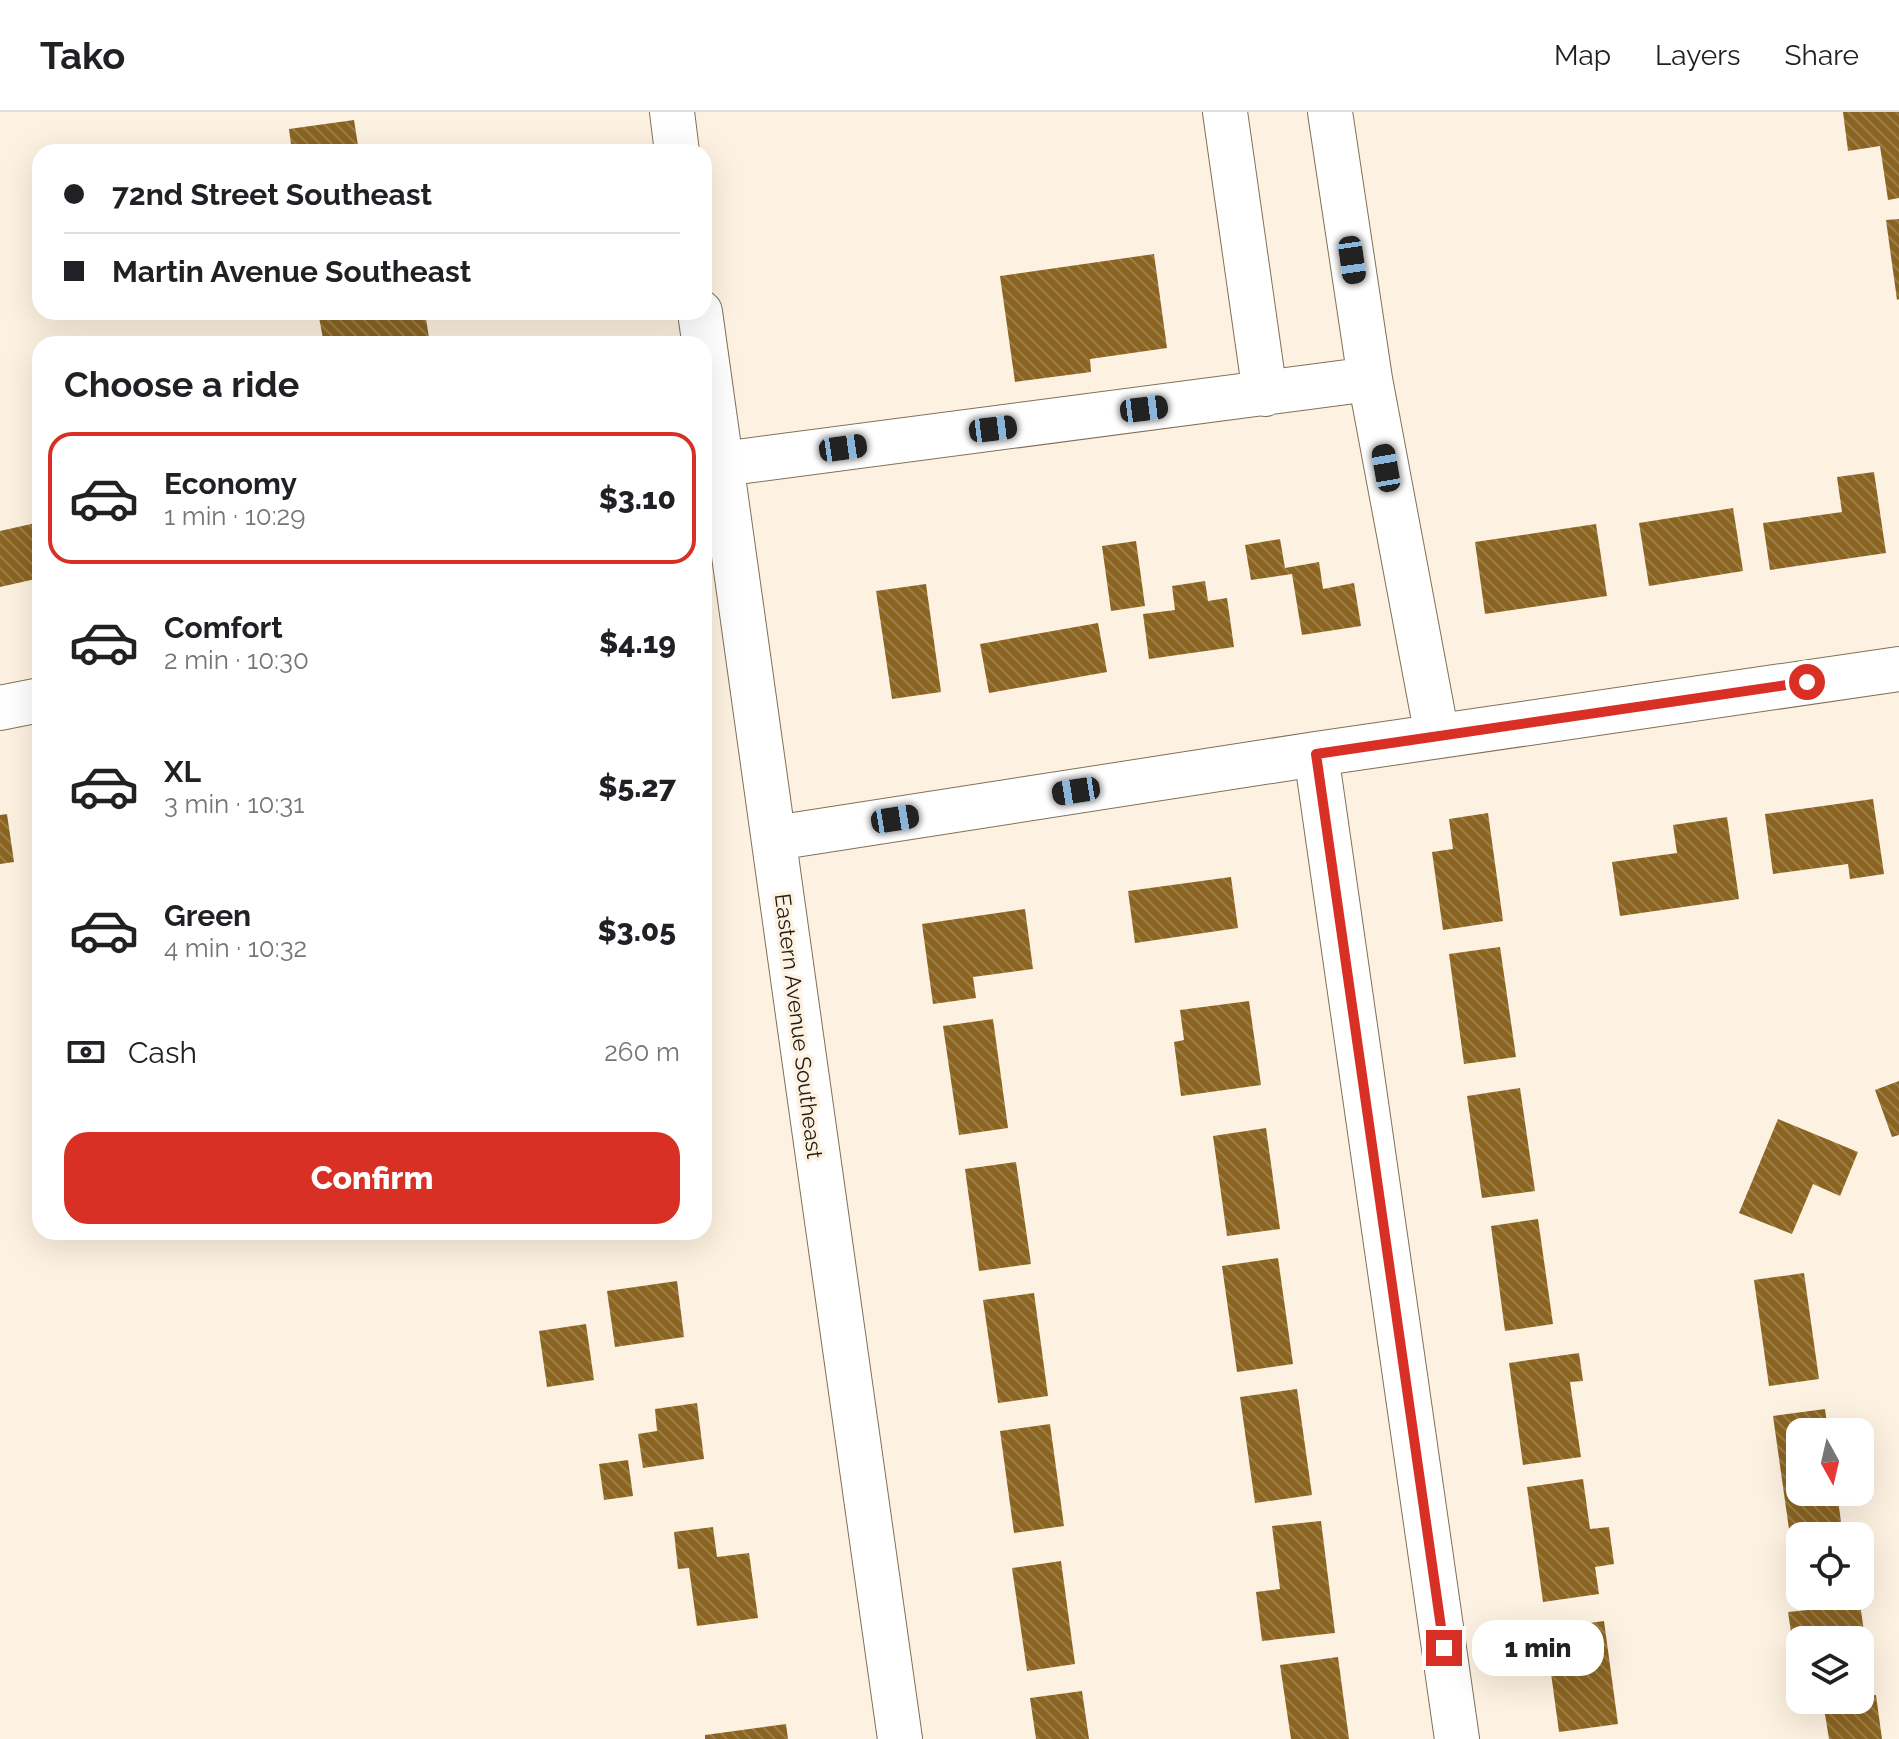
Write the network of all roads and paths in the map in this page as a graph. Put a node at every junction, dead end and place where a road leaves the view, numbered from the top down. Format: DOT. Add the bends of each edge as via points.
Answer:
graph roads {
  1 [pos="672,112"];
  2 [pos="1225,112"];
  3 [pos="1330,112"];
  4 [pos="676,144"];
  5 [pos="1370,379"];
  6 [pos="1265,394"];
  7 [pos="712,395"];
  8 [pos="722,464"];
  9 [pos="717,521"];
  10 [pos="1899,669"];
  11 [pos="32,702"];
  12 [pos="0,708"];
  13 [pos="1437,736"];
  14 [pos="1316,754"];
  15 [pos="775,838"];
  16 [pos="900,1739"];
  17 [pos="1457,1739"];
  1 -- 4 [label="street"];
  2 -- 6 [label="street"];
  3 -- 5 [label="street"];
  5 -- 6 [label="street"];
  5 -- 13 [label="street"];
  6 -- 8 [label="street"];
  7 -- 8 [label="street, Eastern Avenue Southeast"];
  8 -- 9 [label="street, Eastern Avenue Southeast"];
  9 -- 15 [label="street, Eastern Avenue Southeast"];
  10 -- 13 [label="street"];
  11 -- 12 [label="street"];
  13 -- 14 [label="street"];
  14 -- 15 [label="street"];
  14 -- 17 [label="street"];
  15 -- 16 [label="street, Eastern Avenue Southeast"];
}
